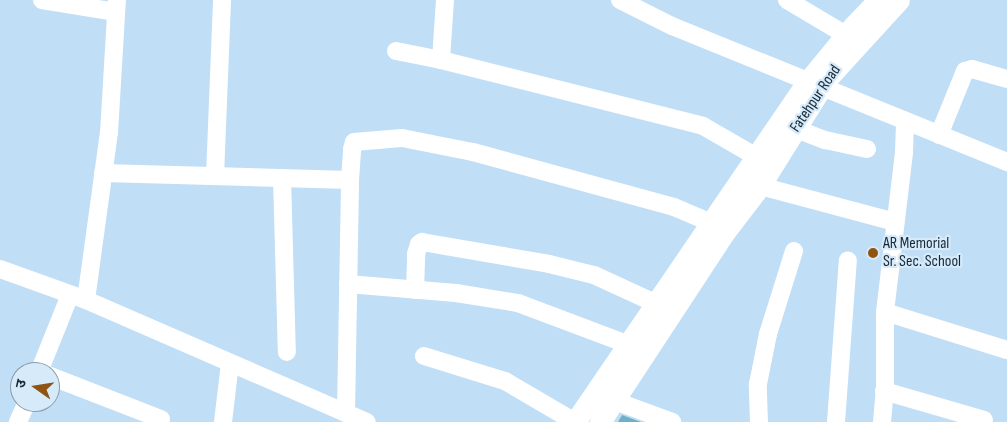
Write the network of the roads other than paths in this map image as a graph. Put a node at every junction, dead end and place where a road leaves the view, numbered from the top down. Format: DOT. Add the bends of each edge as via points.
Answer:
graph roads {
  1 [pos="42,0"];
  2 [pos="222,0"];
  3 [pos="445,0"];
  4 [pos="620,0"];
  5 [pos="787,0"];
  6 [pos="878,0"];
  7 [pos="899,0"];
  8 [pos="117,6"];
  9 [pos="846,35"];
  10 [pos="396,51"];
  11 [pos="441,60"];
  12 [pos="1007,79"];
  13 [pos="815,84"];
  14 [pos="905,122"];
  15 [pos="796,129"];
  16 [pos="939,135"];
  17 [pos="867,149"];
  18 [pos="755,156"];
  19 [pos="1007,162"];
  20 [pos="103,173"];
  21 [pos="215,176"];
  22 [pos="282,178"];
  23 [pos="350,180"];
  24 [pos="760,186"];
  25 [pos="710,222"];
  26 [pos="895,222"];
  27 [pos="794,251"];
  28 [pos="848,260"];
  29 [pos="0,269"];
  30 [pos="348,284"];
  31 [pos="415,290"];
  32 [pos="78,297"];
  33 [pos="655,303"];
  34 [pos="885,312"];
  35 [pos="628,344"];
  36 [pos="1007,350"];
  37 [pos="287,352"];
  38 [pos="424,356"];
  39 [pos="44,362"];
  40 [pos="230,363"];
  41 [pos="60,380"];
  42 [pos="884,391"];
  43 [pos="615,401"];
  44 [pos="346,413"];
  45 [pos="161,419"];
  46 [pos="984,420"];
  47 [pos="223,422"];
  48 [pos="367,422"];
  49 [pos="575,422"];
  50 [pos="600,422"];
  51 [pos="672,422"];
  52 [pos="760,422"];
  53 [pos="836,422"];
  54 [pos="882,422"];
  1 -- 8 [label="street"];
  2 -- 21 [label="street"];
  3 -- 11 [label="street"];
  4 -- 13 [label="street" via="672,26"];
  5 -- 9 [label="street"];
  6 -- 9 [label="street"];
  7 -- 13 [label="street, Fatehpur Road"];
  8 -- 20 [label="street"];
  9 -- 13 [label="street"];
  10 -- 11 [label="street"];
  11 -- 18 [label="street" via="702,126"];
  12 -- 16 [label="street" via="972,68 965,71"];
  13 -- 14 [label="street"];
  13 -- 15 [label="street, Fatehpur Road"];
  13 -- 18 [label="street"];
  14 -- 16 [label="street"];
  14 -- 26 [label="street"];
  15 -- 17 [label="street" via="825,140"];
  15 -- 24 [label="street, Fatehpur Road"];
  16 -- 19 [label="street"];
  18 -- 25 [label="street"];
  20 -- 21 [label="street"];
  20 -- 32 [label="street"];
  21 -- 22 [label="street"];
  22 -- 23 [label="street"];
  22 -- 37 [label="street"];
  23 -- 25 [label="street" via="354,142 402,138 473,152 674,207"];
  23 -- 30 [label="street"];
  24 -- 26 [label="street"];
  24 -- 43 [label="street, Fatehpur Road" via="724,233"];
  25 -- 33 [label="street"];
  26 -- 34 [label="street"];
  27 -- 52 [label="street" via="768,334 758,384"];
  28 -- 53 [label="street"];
  29 -- 32 [label="street"];
  30 -- 31 [label="street"];
  30 -- 44 [label="street"];
  31 -- 33 [label="street" via="416,254 418,244 422,242 549,264 594,276"];
  31 -- 35 [label="street" via="518,303"];
  32 -- 39 [label="street"];
  32 -- 40 [label="street"];
  33 -- 35 [label="street"];
  34 -- 36 [label="street"];
  34 -- 42 [label="street"];
  35 -- 49 [label="street"];
  38 -- 49 [label="street" via="505,381"];
  40 -- 44 [label="street"];
  40 -- 47 [label="street"];
  41 -- 45 [label="street"];
  42 -- 46 [label="street"];
  42 -- 54 [label="street"];
  43 -- 50 [label="street, Fatehpur Road"];
  43 -- 51 [label="street"];
  44 -- 48 [label="street"];
}
